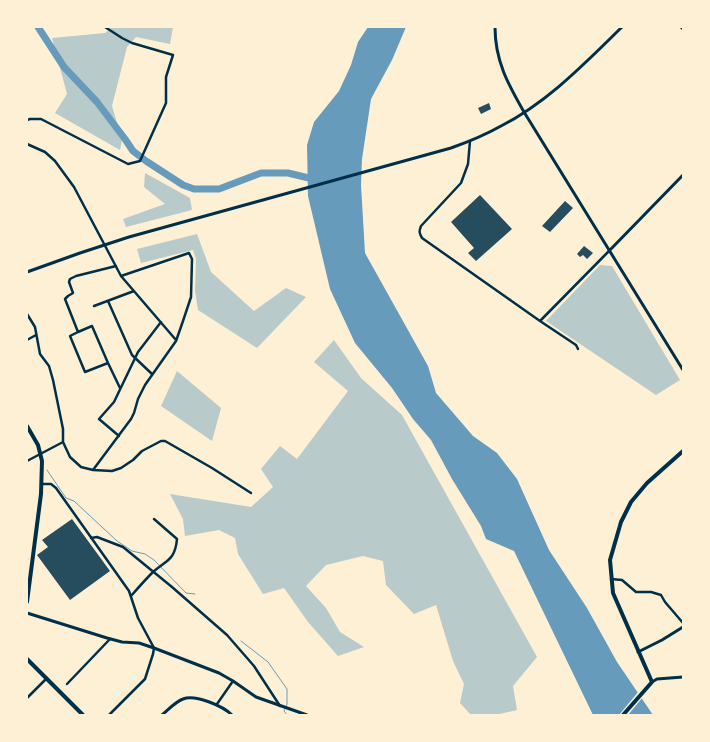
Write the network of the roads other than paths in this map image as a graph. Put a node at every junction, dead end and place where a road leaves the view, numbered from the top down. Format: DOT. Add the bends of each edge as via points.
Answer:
graph roads {
  1 [pos="105,27"];
  2 [pos="495,27"];
  3 [pos="622,27"];
  4 [pos="681,27"];
  5 [pos="683,29"];
  6 [pos="524,112"];
  7 [pos="27,120"];
  8 [pos="470,141"];
  9 [pos="27,144"];
  10 [pos="683,175"];
  11 [pos="609,251"];
  12 [pos="116,266"];
  13 [pos="27,272"];
  14 [pos="121,276"];
  15 [pos="134,292"];
  16 [pos="108,301"];
  17 [pos="94,306"];
  18 [pos="27,314"];
  19 [pos="540,321"];
  20 [pos="161,322"];
  21 [pos="78,332"];
  22 [pos="36,335"];
  23 [pos="27,340"];
  24 [pos="176,341"];
  25 [pos="578,349"];
  26 [pos="134,358"];
  27 [pos="108,362"];
  28 [pos="683,370"];
  29 [pos="152,374"];
  30 [pos="120,388"];
  31 [pos="27,426"];
  32 [pos="118,436"];
  33 [pos="63,442"];
  34 [pos="683,451"];
  35 [pos="41,454"];
  36 [pos="27,461"];
  37 [pos="94,470"];
  38 [pos="41,484"];
  39 [pos="251,493"];
  40 [pos="154,519"];
  41 [pos="91,538"];
  42 [pos="153,572"];
  43 [pos="611,579"];
  44 [pos="131,596"];
  45 [pos="27,602"];
  46 [pos="27,613"];
  47 [pos="683,624"];
  48 [pos="683,627"];
  49 [pos="110,639"];
  50 [pos="154,648"];
  51 [pos="638,652"];
  52 [pos="27,658"];
  53 [pos="683,677"];
  54 [pos="47,678"];
  55 [pos="233,681"];
  56 [pos="652,682"];
  57 [pos="67,684"];
  58 [pos="27,698"];
  59 [pos="218,704"];
  60 [pos="281,706"];
  61 [pos="82,715"];
  62 [pos="109,715"];
  63 [pos="162,715"];
  64 [pos="232,715"];
  65 [pos="307,715"];
  66 [pos="623,715"];
  1 -- 7 [label="street" via="132,43 173,54 166,77 166,101 140,160 128,164 42,119"];
  2 -- 6 [label="street" via="500,66"];
  3 -- 6 [label="street" via="558,87"];
  4 -- 5 [label="street"];
  6 -- 8 [label="street"];
  6 -- 11 [label="street"];
  8 -- 13 [label="street" via="129,237"];
  8 -- 19 [label="street" via="468,164 461,183 421,226 420,234 422,238"];
  9 -- 12 [label="street" via="45,152 55,161 74,187"];
  10 -- 11 [label="street"];
  11 -- 19 [label="street"];
  11 -- 28 [label="street"];
  12 -- 14 [label="street"];
  12 -- 21 [label="street" via="70,279 73,293 65,300"];
  14 -- 15 [label="street"];
  14 -- 24 [label="street" via="189,253 192,259 191,297"];
  15 -- 16 [label="street"];
  15 -- 20 [label="street"];
  16 -- 17 [label="street"];
  16 -- 26 [label="street"];
  18 -- 22 [label="street" via="35,327"];
  19 -- 25 [label="street" via="576,345"];
  20 -- 24 [label="street"];
  20 -- 26 [label="street"];
  21 -- 27 [label="street" via="92,326"];
  21 -- 27 [label="street" via="70,336 85,372"];
  22 -- 23 [label="street"];
  22 -- 33 [label="street" via="40,354 49,366 53,380 63,429"];
  24 -- 29 [label="street"];
  26 -- 29 [label="street"];
  26 -- 30 [label="street"];
  27 -- 30 [label="street"];
  29 -- 32 [label="street" via="138,399 131,419"];
  30 -- 32 [label="street" via="114,402 99,419"];
  31 -- 35 [label="main road"];
  32 -- 37 [label="street"];
  33 -- 35 [label="street"];
  33 -- 37 [label="street" via="70,457 80,466"];
  34 -- 43 [label="main road" via="647,483 631,502 621,522 612,551"];
  35 -- 36 [label="street"];
  35 -- 38 [label="main road"];
  37 -- 39 [label="street" via="112,471 120,468 142,451 165,441"];
  38 -- 41 [label="street" via="51,484 56,488"];
  38 -- 45 [label="main road"];
  40 -- 42 [label="street" via="177,539 176,550 171,558"];
  41 -- 42 [label="street" via="97,537 123,547"];
  41 -- 44 [label="street"];
  42 -- 44 [label="street"];
  42 -- 60 [label="street" via="227,634 254,666"];
  43 -- 47 [label="street" via="622,580 636,592 661,595"];
  43 -- 51 [label="main road" via="616,603"];
  44 -- 50 [label="street" via="138,618"];
  46 -- 49 [label="street"];
  48 -- 51 [label="street"];
  49 -- 50 [label="street"];
  49 -- 57 [label="street"];
  50 -- 55 [label="street"];
  50 -- 62 [label="street" via="146,679"];
  51 -- 56 [label="main road"];
  52 -- 54 [label="main road"];
  53 -- 56 [label="street" via="662,678"];
  54 -- 58 [label="street"];
  54 -- 61 [label="main road"];
  55 -- 59 [label="street"];
  55 -- 60 [label="street" via="256,697"];
  56 -- 66 [label="main road"];
  59 -- 63 [label="street" via="190,697 182,699"];
  59 -- 64 [label="street"];
  60 -- 65 [label="street"];
}
